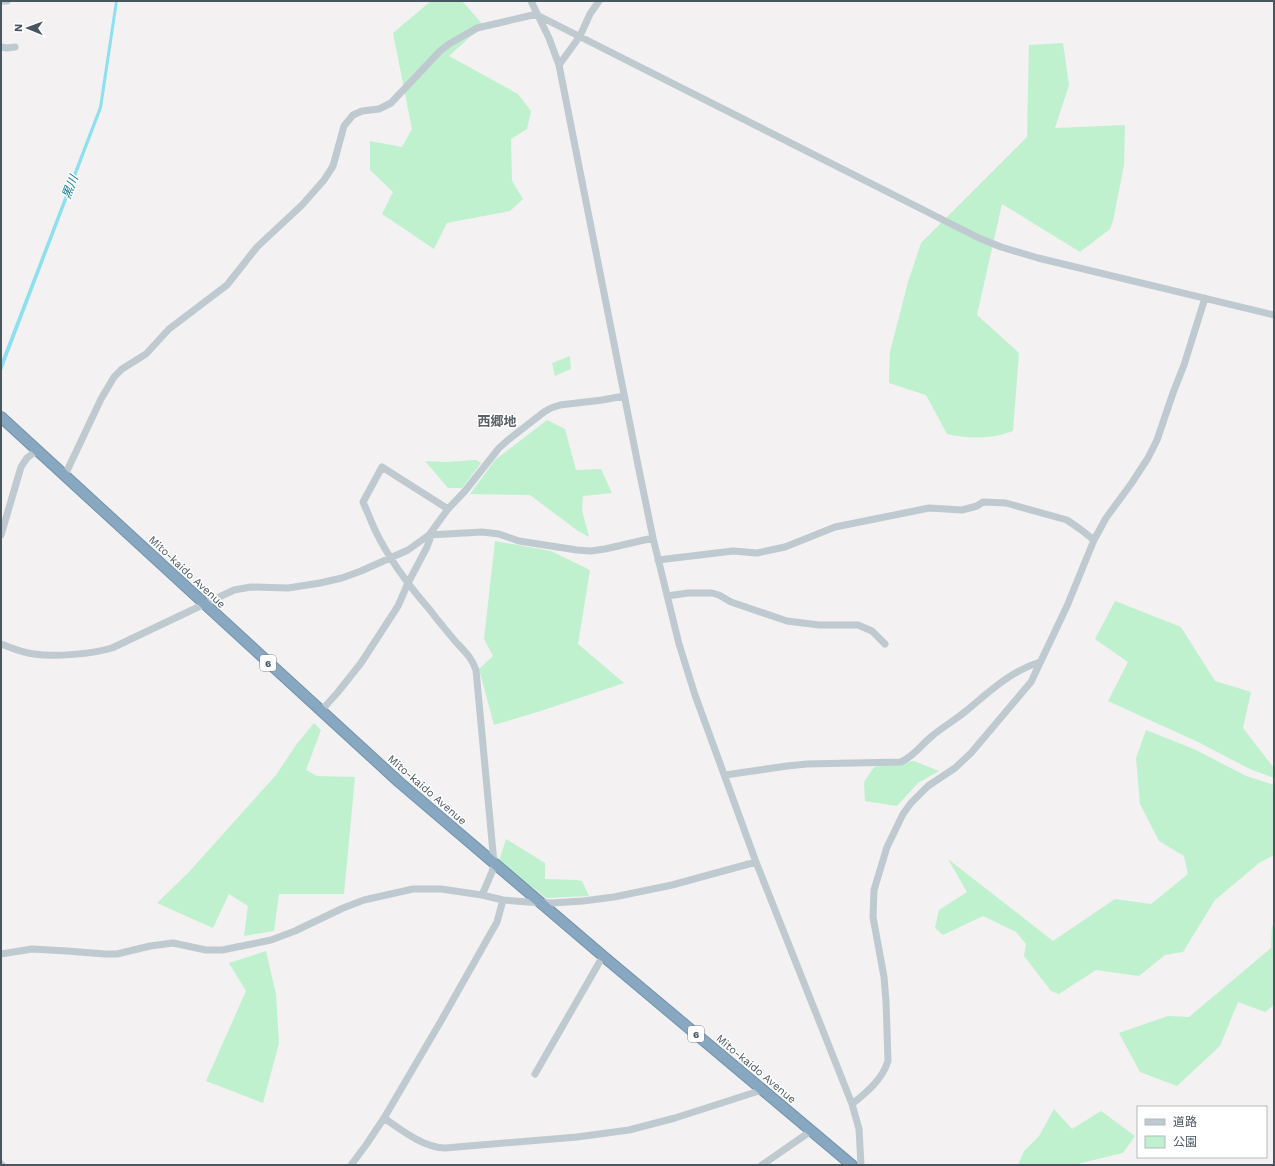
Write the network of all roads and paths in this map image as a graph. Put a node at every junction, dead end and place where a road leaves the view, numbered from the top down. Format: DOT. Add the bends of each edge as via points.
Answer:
graph roads {
  1 [pos="1,1"];
  2 [pos="7,1"];
  3 [pos="531,1"];
  4 [pos="598,1"];
  5 [pos="538,15"];
  6 [pos="580,36"];
  7 [pos="1,47"];
  8 [pos="15,47"];
  9 [pos="559,65"];
  10 [pos="1205,298"];
  11 [pos="1274,315"];
  12 [pos="624,396"];
  13 [pos="1,417"];
  14 [pos="37,450"];
  15 [pos="65,476"];
  16 [pos="448,509"];
  17 [pos="1,535"];
  18 [pos="429,535"];
  19 [pos="653,538"];
  20 [pos="1094,540"];
  21 [pos="391,558"];
  22 [pos="658,560"];
  23 [pos="408,583"];
  24 [pos="667,596"];
  25 [pos="204,604"];
  26 [pos="1,644"];
  27 [pos="885,644"];
  28 [pos="1040,662"];
  29 [pos="320,711"];
  30 [pos="725,776"];
  31 [pos="756,862"];
  32 [pos="494,863"];
  33 [pos="482,895"];
  34 [pos="503,900"];
  35 [pos="541,903"];
  36 [pos="1,954"];
  37 [pos="603,956"];
  38 [pos="535,1074"];
  39 [pos="762,1090"];
  40 [pos="852,1104"];
  41 [pos="384,1118"];
  42 [pos="811,1131"];
  43 [pos="351,1165"];
  44 [pos="762,1165"];
  45 [pos="852,1165"];
  46 [pos="862,1165"];
  1 -- 2 [label="street"];
  3 -- 5 [label="street"];
  4 -- 6 [label="street"];
  5 -- 6 [label="street"];
  5 -- 9 [label="street" via="550,38"];
  5 -- 15 [label="street" via="483,26 472,31 440,51 391,103 379,109 353,115 344,126 333,166 302,205 257,247 227,285 169,329 146,354 114,377"];
  6 -- 9 [label="street"];
  6 -- 10 [label="street" via="1000,247"];
  7 -- 8 [label="street"];
  9 -- 12 [label="street"];
  10 -- 11 [label="street"];
  10 -- 20 [label="street" via="1157,440"];
  12 -- 16 [label="street" via="560,405 544,412 499,448"];
  12 -- 19 [label="street"];
  13 -- 14 [label="highway, Mito-kaido Avenue / 6"];
  14 -- 15 [label="highway, Mito-kaido Avenue / 6"];
  14 -- 17 [label="street" via="21,467"];
  15 -- 25 [label="highway, Mito-kaido Avenue / 6"];
  16 -- 18 [label="street"];
  16 -- 21 [label="street" via="382,467 363,502 375,531"];
  18 -- 19 [label="street" via="482,532 577,550 605,549"];
  18 -- 21 [label="street"];
  18 -- 23 [label="street" via="427,547"];
  19 -- 22 [label="street"];
  20 -- 22 [label="street" via="1067,520 1006,503 983,502 962,510 929,508 835,526 785,547 764,551 733,551"];
  20 -- 28 [label="street" via="1067,606"];
  21 -- 23 [label="street"];
  21 -- 25 [label="street" via="342,578 288,588 242,588"];
  22 -- 24 [label="street"];
  23 -- 29 [label="street" via="398,606 361,663"];
  23 -- 32 [label="street" via="468,653 476,670"];
  24 -- 27 [label="street" via="712,593 787,621 819,625 858,625 872,631"];
  24 -- 30 [label="street" via="695,695"];
  25 -- 26 [label="street" via="97,653 34,654"];
  25 -- 29 [label="highway, Mito-kaido Avenue / 6"];
  28 -- 30 [label="street" via="995,686 927,740 912,756 901,762 808,764"];
  28 -- 40 [label="street" via="1031,682 983,741 955,768 919,794 903,814 894,831 877,879 873,902 875,933 884,978 888,1061 879,1079"];
  29 -- 32 [label="highway, Mito-kaido Avenue / 6"];
  30 -- 31 [label="street"];
  31 -- 35 [label="street" via="672,885 614,897"];
  31 -- 40 [label="street"];
  32 -- 33 [label="street"];
  32 -- 35 [label="highway, Mito-kaido Avenue / 6"];
  33 -- 34 [label="street"];
  33 -- 36 [label="street" via="441,889 413,889 364,900 272,940 222,950 206,950 173,943 117,954 32,949"];
  34 -- 35 [label="street"];
  34 -- 41 [label="street" via="497,922"];
  35 -- 37 [label="highway, Mito-kaido Avenue / 6"];
  37 -- 38 [label="street"];
  37 -- 39 [label="highway, Mito-kaido Avenue / 6"];
  39 -- 41 [label="street" via="629,1130 459,1147 438,1148 430,1145"];
  39 -- 42 [label="highway, Mito-kaido Avenue / 6"];
  40 -- 46 [label="street" via="859,1129"];
  41 -- 43 [label="street"];
  42 -- 44 [label="street"];
  42 -- 45 [label="highway, Mito-kaido Avenue / 6"];
}
